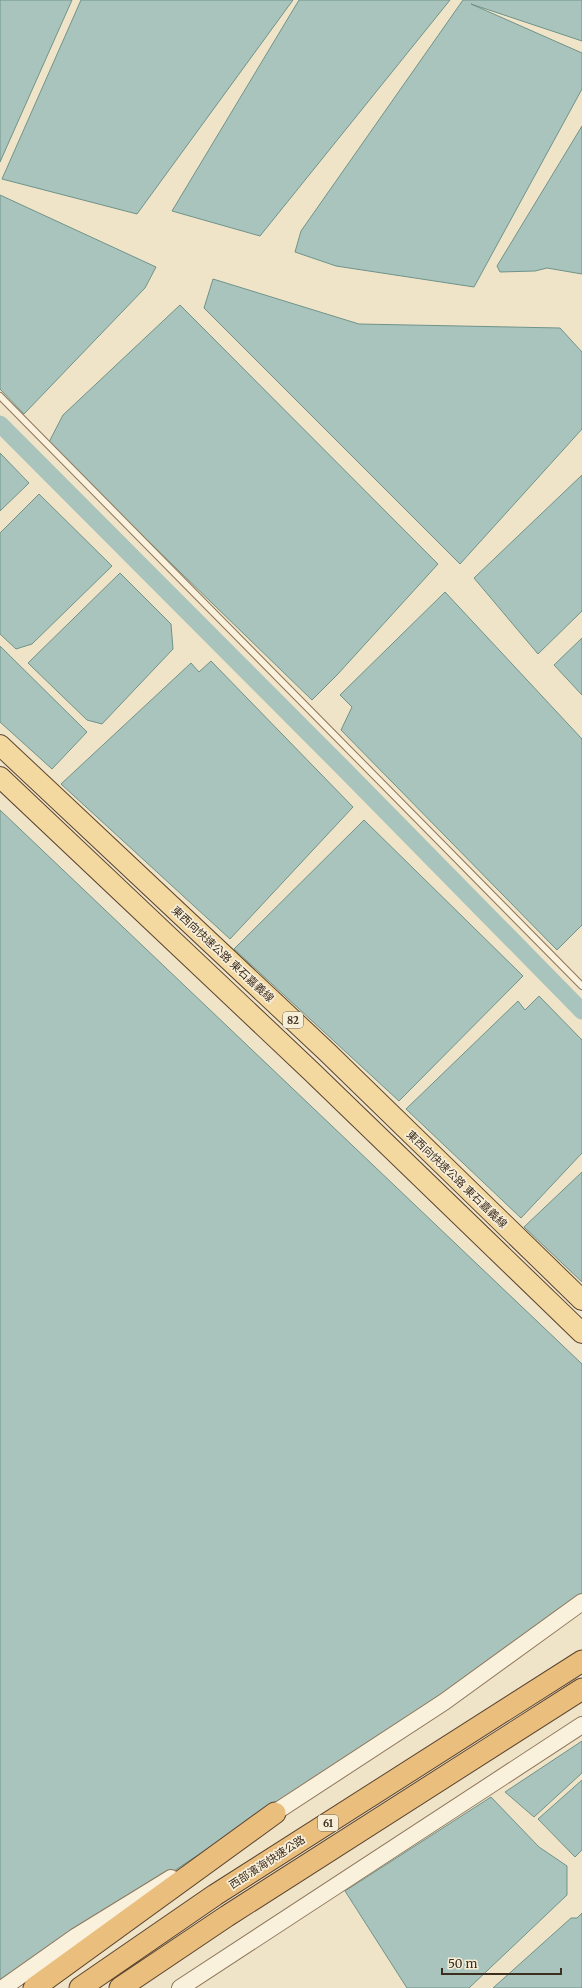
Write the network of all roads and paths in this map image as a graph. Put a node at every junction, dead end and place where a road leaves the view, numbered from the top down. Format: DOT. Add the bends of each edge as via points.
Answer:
graph roads {
  1 [pos="0,396"];
  2 [pos="0,744"];
  3 [pos="0,777"];
  4 [pos="582,986"];
  5 [pos="582,1300"];
  6 [pos="582,1333"];
  7 [pos="582,1602"];
  8 [pos="581,1662"];
  9 [pos="582,1689"];
  10 [pos="582,1725"];
  11 [pos="275,1813"];
  12 [pos="3,1988"];
  13 [pos="34,1988"];
  14 [pos="80,1988"];
  15 [pos="120,1988"];
  16 [pos="180,1988"];
  1 -- 4 [label="lane"];
  2 -- 5 [label="main road, 東西向快速公路 東石嘉義線 / 82" via="328,1052"];
  3 -- 6 [label="main road, 82" via="312,1072"];
  7 -- 11 [label="street" via="444,1702"];
  8 -- 14 [label="highway, 西部濱海快速公路 / 61" via="215,1895"];
  9 -- 15 [label="highway, 61" via="227,1916"];
  10 -- 16 [label="street"];
  11 -- 12 [label="street" via="75,1937"];
  11 -- 13 [label="highway"];
}
